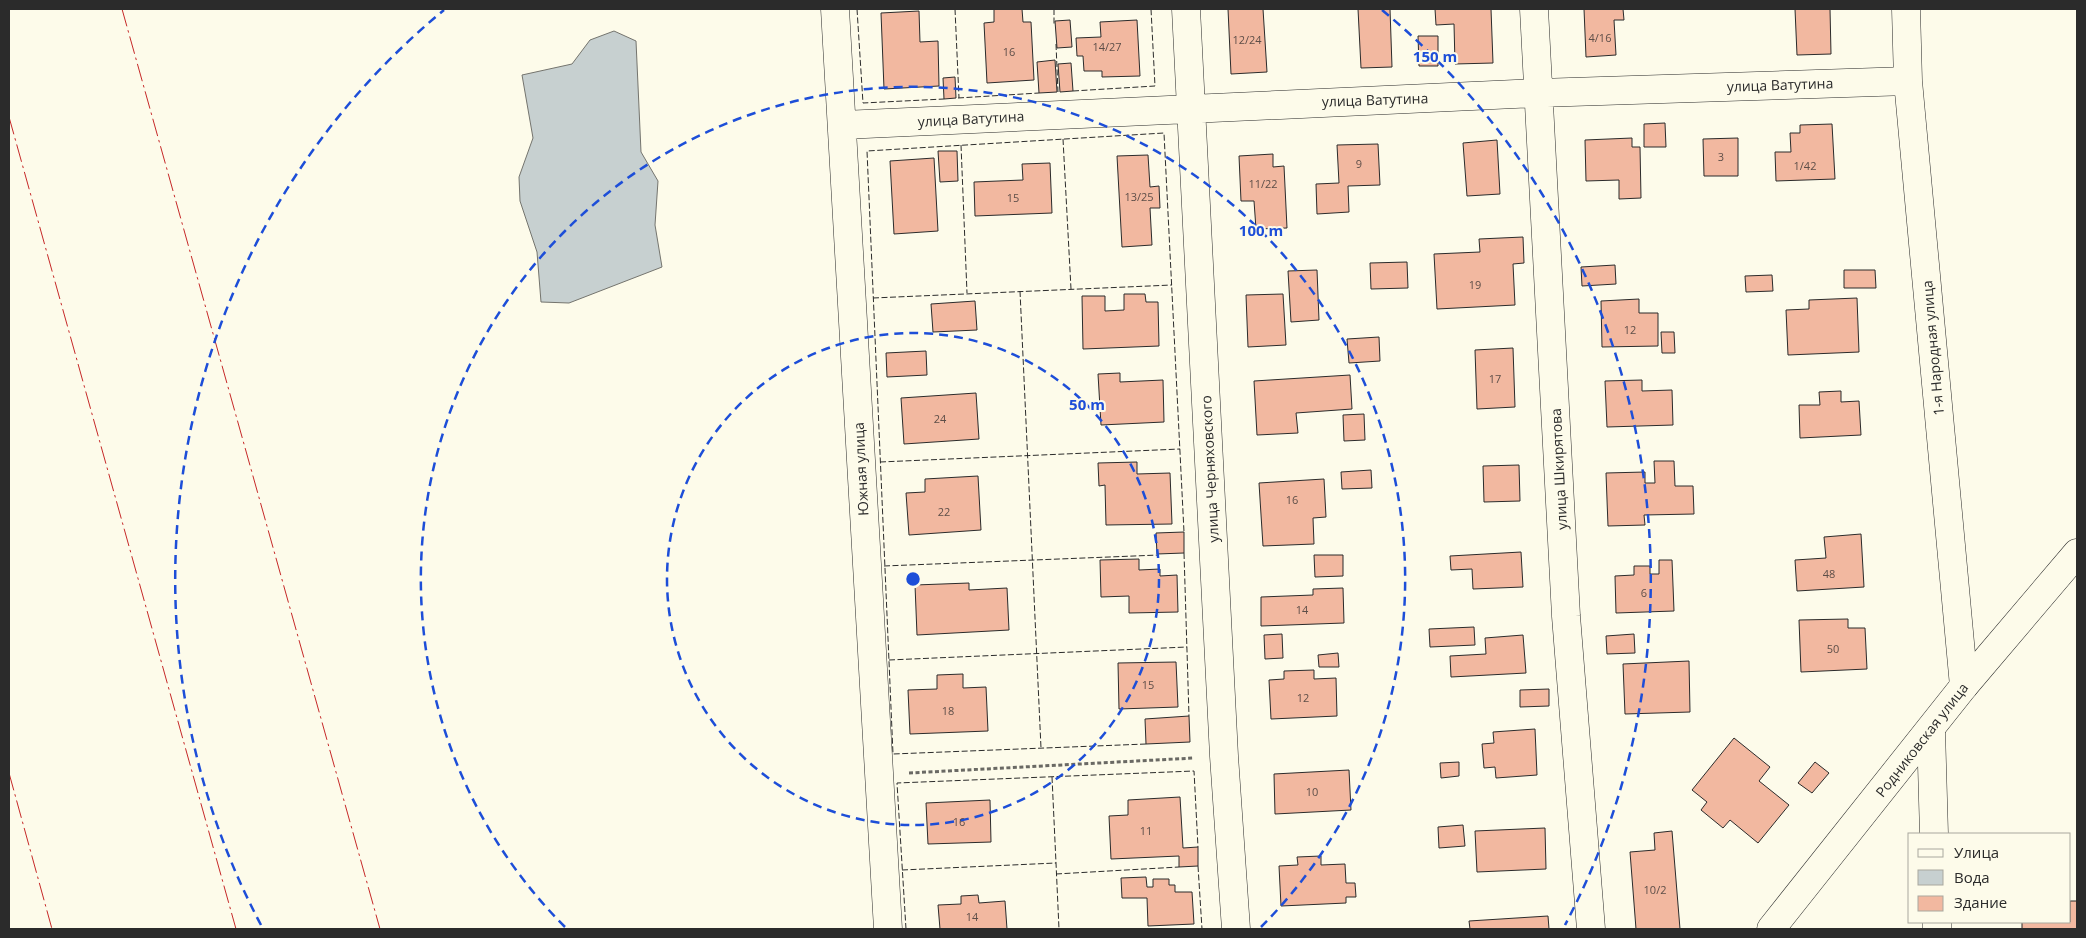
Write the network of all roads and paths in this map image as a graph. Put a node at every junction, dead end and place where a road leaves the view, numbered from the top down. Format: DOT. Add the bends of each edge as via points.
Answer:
graph roads {
  1 [pos="835,9"];
  2 [pos="1186,9"];
  3 [pos="1534,9"];
  4 [pos="1906,9"];
  5 [pos="1908,81"];
  6 [pos="1539,93"];
  7 [pos="1192,108"];
  8 [pos="843,125"];
  9 [pos="2077,553"];
  10 [pos="1964,686"];
  11 [pos="1931,730"];
  12 [pos="1224,756"];
  13 [pos="878,774"];
  14 [pos="1934,833"];
  15 [pos="888,929"];
  16 [pos="1236,929"];
  17 [pos="1591,929"];
  18 [pos="1771,929"];
  1 -- 8 [label="street, Южная улица"];
  2 -- 7 [label="street, улица Черняховского"];
  3 -- 6 [label="street, улица Шкирятова"];
  4 -- 5 [label="street, 1-я Народная улица"];
  5 -- 6 [label="street, улица Ватутина"];
  5 -- 10 [label="street, 1-я Народная улица"];
  6 -- 7 [label="street, улица Ватутина"];
  6 -- 17 [label="street, улица Шкирятова" via="1566,616"];
  7 -- 8 [label="street, улица Ватутина"];
  7 -- 12 [label="street, улица Черняховского"];
  8 -- 13 [label="street, Южная улица"];
  9 -- 10 [label="street, Родниковская улица"];
  10 -- 11 [label="street, Родниковская улица"];
  11 -- 14 [label="street"];
  11 -- 18 [label="street, Родниковская улица"];
  12 -- 13 [label="path"];
  12 -- 16 [label="street, улица Черняховского"];
  13 -- 15 [label="street, Южная улица"];
}
